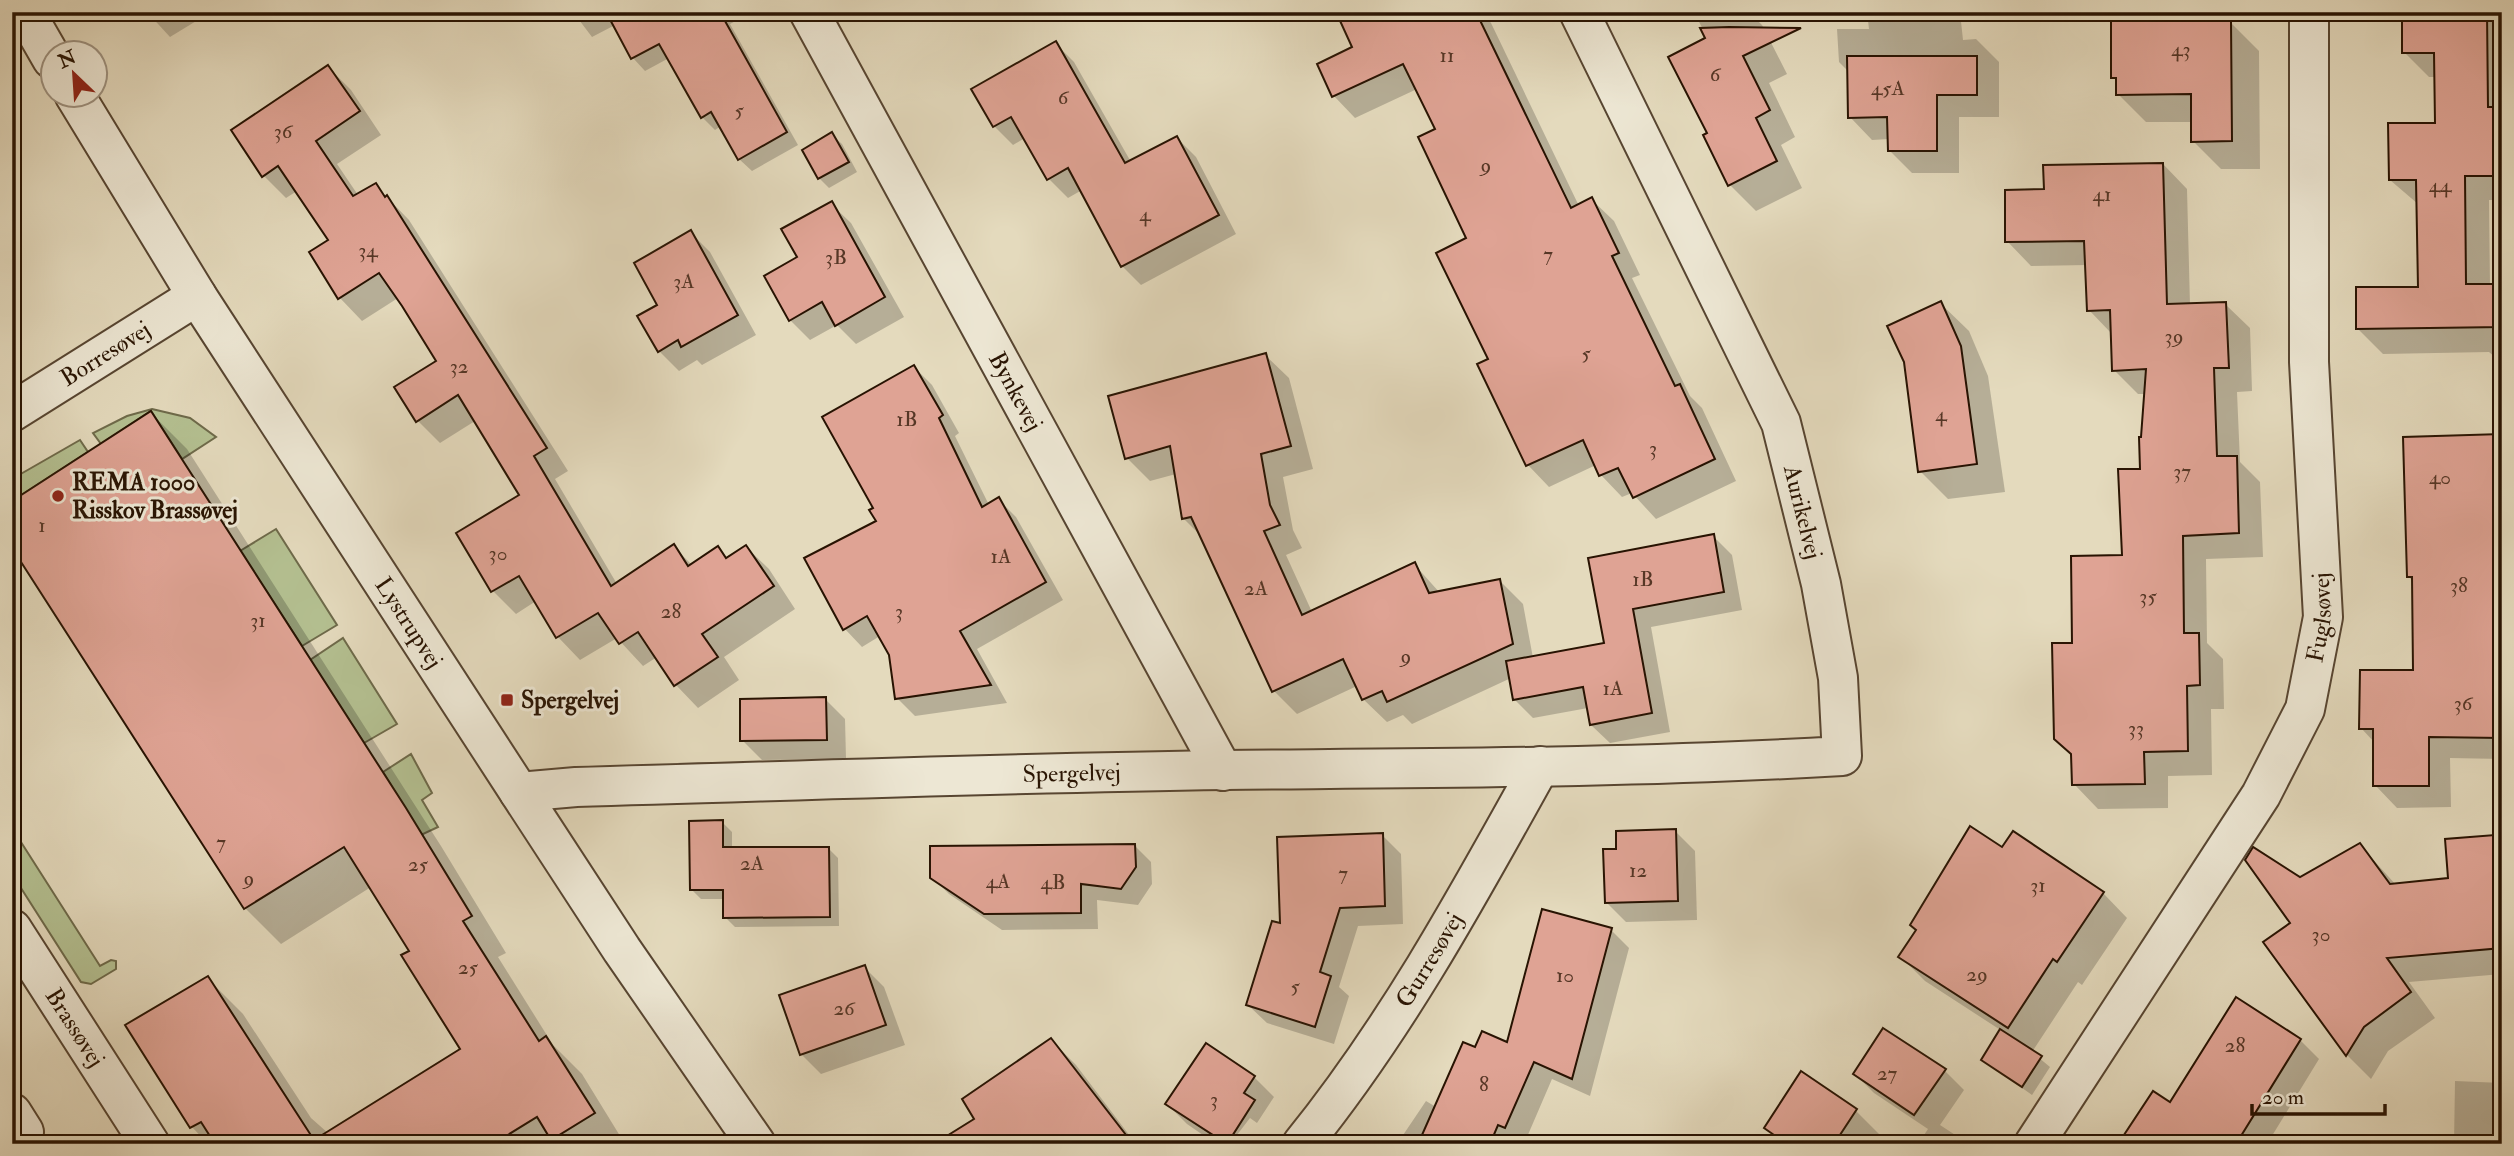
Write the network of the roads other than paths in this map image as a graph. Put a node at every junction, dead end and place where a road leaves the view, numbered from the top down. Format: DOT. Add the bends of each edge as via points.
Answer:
graph roads {
  1 [pos="25,12"];
  2 [pos="808,12"];
  3 [pos="1579,12"];
  4 [pos="2309,12"];
  5 [pos="40,38"];
  6 [pos="83,108"];
  7 [pos="197,296"];
  8 [pos="12,411"];
  9 [pos="1540,766"];
  10 [pos="1223,771"];
  11 [pos="519,792"];
  12 [pos="12,929"];
  13 [pos="134,1138"];
  14 [pos="756,1144"];
  15 [pos="1302,1144"];
  16 [pos="2034,1144"];
  1 -- 5 [label="street"];
  2 -- 10 [label="street, Bynkevej"];
  3 -- 9 [label="street, Aurikelvej" via="1781,423 1821,584 1838,678 1842,756"];
  4 -- 16 [label="street, Fuglsøvej" via="2309,362 2323,617 2305,709 2261,795"];
  6 -- 7 [label="street, Lystrupvej"];
  7 -- 8 [label="street, Borresøvej"];
  7 -- 11 [label="street, Lystrupvej"];
  9 -- 10 [label="street, Spergelvej"];
  9 -- 15 [label="street, Gurresøvej" via="1446,935 1343,1093"];
  10 -- 11 [label="street, Spergelvej"];
  11 -- 14 [label="street, Lystrupvej"];
  12 -- 13 [label="street, Brassøvej"];
}
